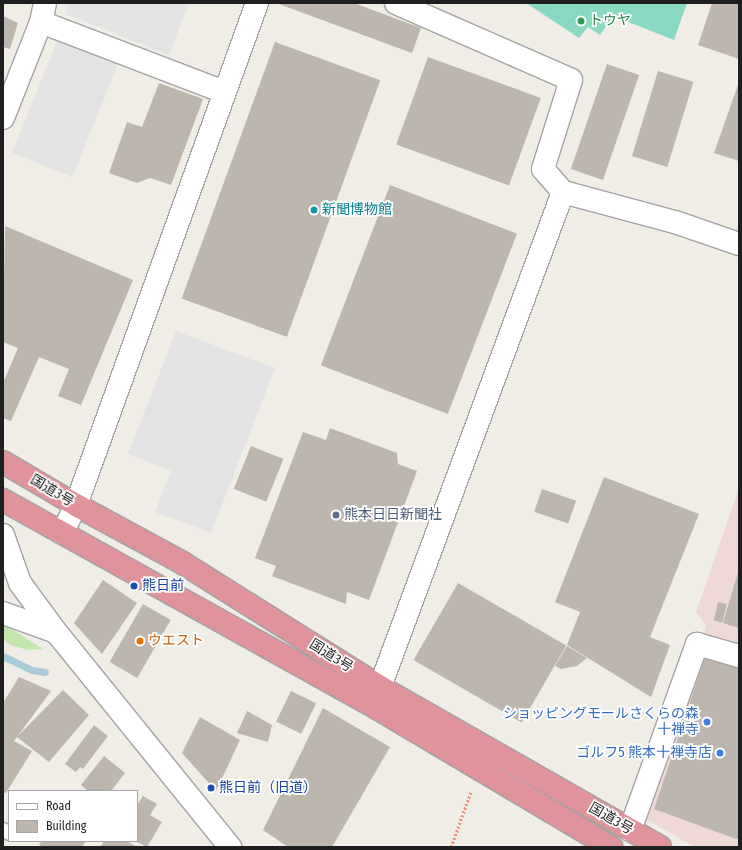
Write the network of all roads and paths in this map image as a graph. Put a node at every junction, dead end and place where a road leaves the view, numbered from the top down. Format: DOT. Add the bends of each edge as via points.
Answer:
graph roads {
  1 [pos="257,3"];
  2 [pos="396,3"];
  3 [pos="43,13"];
  4 [pos="224,92"];
  5 [pos="3,118"];
  6 [pos="563,192"];
  7 [pos="739,244"];
  8 [pos="3,462"];
  9 [pos="3,500"];
  10 [pos="76,505"];
  11 [pos="62,533"];
  12 [pos="3,535"];
  13 [pos="3,613"];
  14 [pos="56,632"];
  15 [pos="739,656"];
  16 [pos="380,687"];
  17 [pos="473,786"];
  18 [pos="630,830"];
  19 [pos="230,847"];
  20 [pos="451,847"];
  21 [pos="611,847"];
  22 [pos="660,847"];
  1 -- 4 [label="street"];
  2 -- 6 [label="street" via="571,80 543,169"];
  3 -- 4 [label="street"];
  3 -- 5 [label="street"];
  4 -- 10 [label="street"];
  6 -- 7 [label="street" via="675,222"];
  6 -- 16 [label="street"];
  8 -- 10 [label="highway, 国道3号"];
  9 -- 11 [label="highway, 国道3号"];
  10 -- 11 [label="street"];
  10 -- 16 [label="highway, 国道3号" via="181,562"];
  11 -- 21 [label="highway, 国道3号" via="380,710"];
  12 -- 14 [label="street" via="20,583"];
  13 -- 14 [label="street"];
  14 -- 19 [label="street"];
  15 -- 18 [label="street" via="697,644"];
  16 -- 18 [label="highway, 国道3号"];
  17 -- 20 [label="path"];
  18 -- 22 [label="highway, 国道3号"];
}
